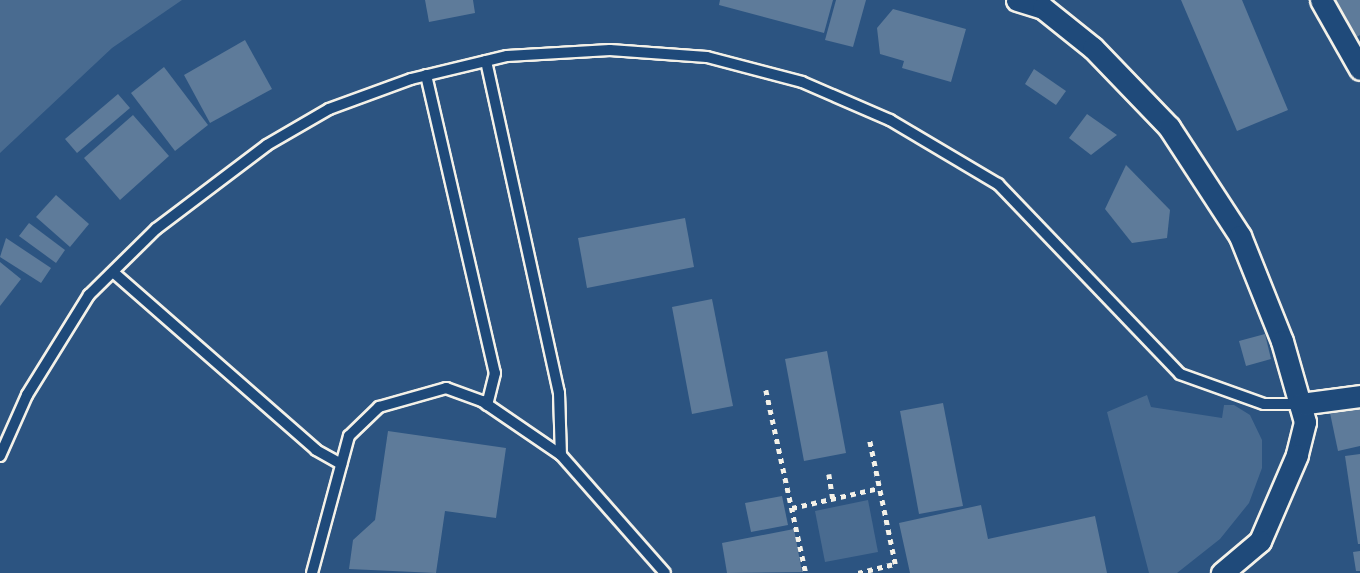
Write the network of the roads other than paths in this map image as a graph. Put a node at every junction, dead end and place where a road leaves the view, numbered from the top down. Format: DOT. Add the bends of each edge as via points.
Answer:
graph roads {
  1 [pos="1017,0"];
  2 [pos="1321,0"];
  3 [pos="486,61"];
  4 [pos="1360,69"];
  5 [pos="426,75"];
  6 [pos="113,272"];
  7 [pos="1360,396"];
  8 [pos="1300,404"];
  9 [pos="487,405"];
  10 [pos="561,455"];
  11 [pos="0,456"];
  12 [pos="341,464"];
  13 [pos="312,573"];
  14 [pos="665,573"];
  15 [pos="1222,573"];
  1 -- 8 [label="street" via="1043,8 1093,48 1169,127 1240,236"];
  2 -- 4 [label="street"];
  3 -- 5 [label="lane"];
  3 -- 8 [label="lane" via="610,50 707,57 802,82 891,120 998,184 1180,374 1264,404"];
  3 -- 10 [label="lane" via="559,393"];
  5 -- 6 [label="lane" via="329,109 267,145 156,229"];
  5 -- 9 [label="lane" via="495,373"];
  6 -- 11 [label="lane" via="89,295 27,395"];
  6 -- 12 [label="lane" via="316,450"];
  7 -- 8 [label="street"];
  8 -- 15 [label="street" via="1305,422 1289,484 1261,541"];
  9 -- 10 [label="lane"];
  9 -- 12 [label="lane" via="446,388 411,393 379,407 349,436"];
  10 -- 14 [label="lane"];
  12 -- 13 [label="lane"];
}
